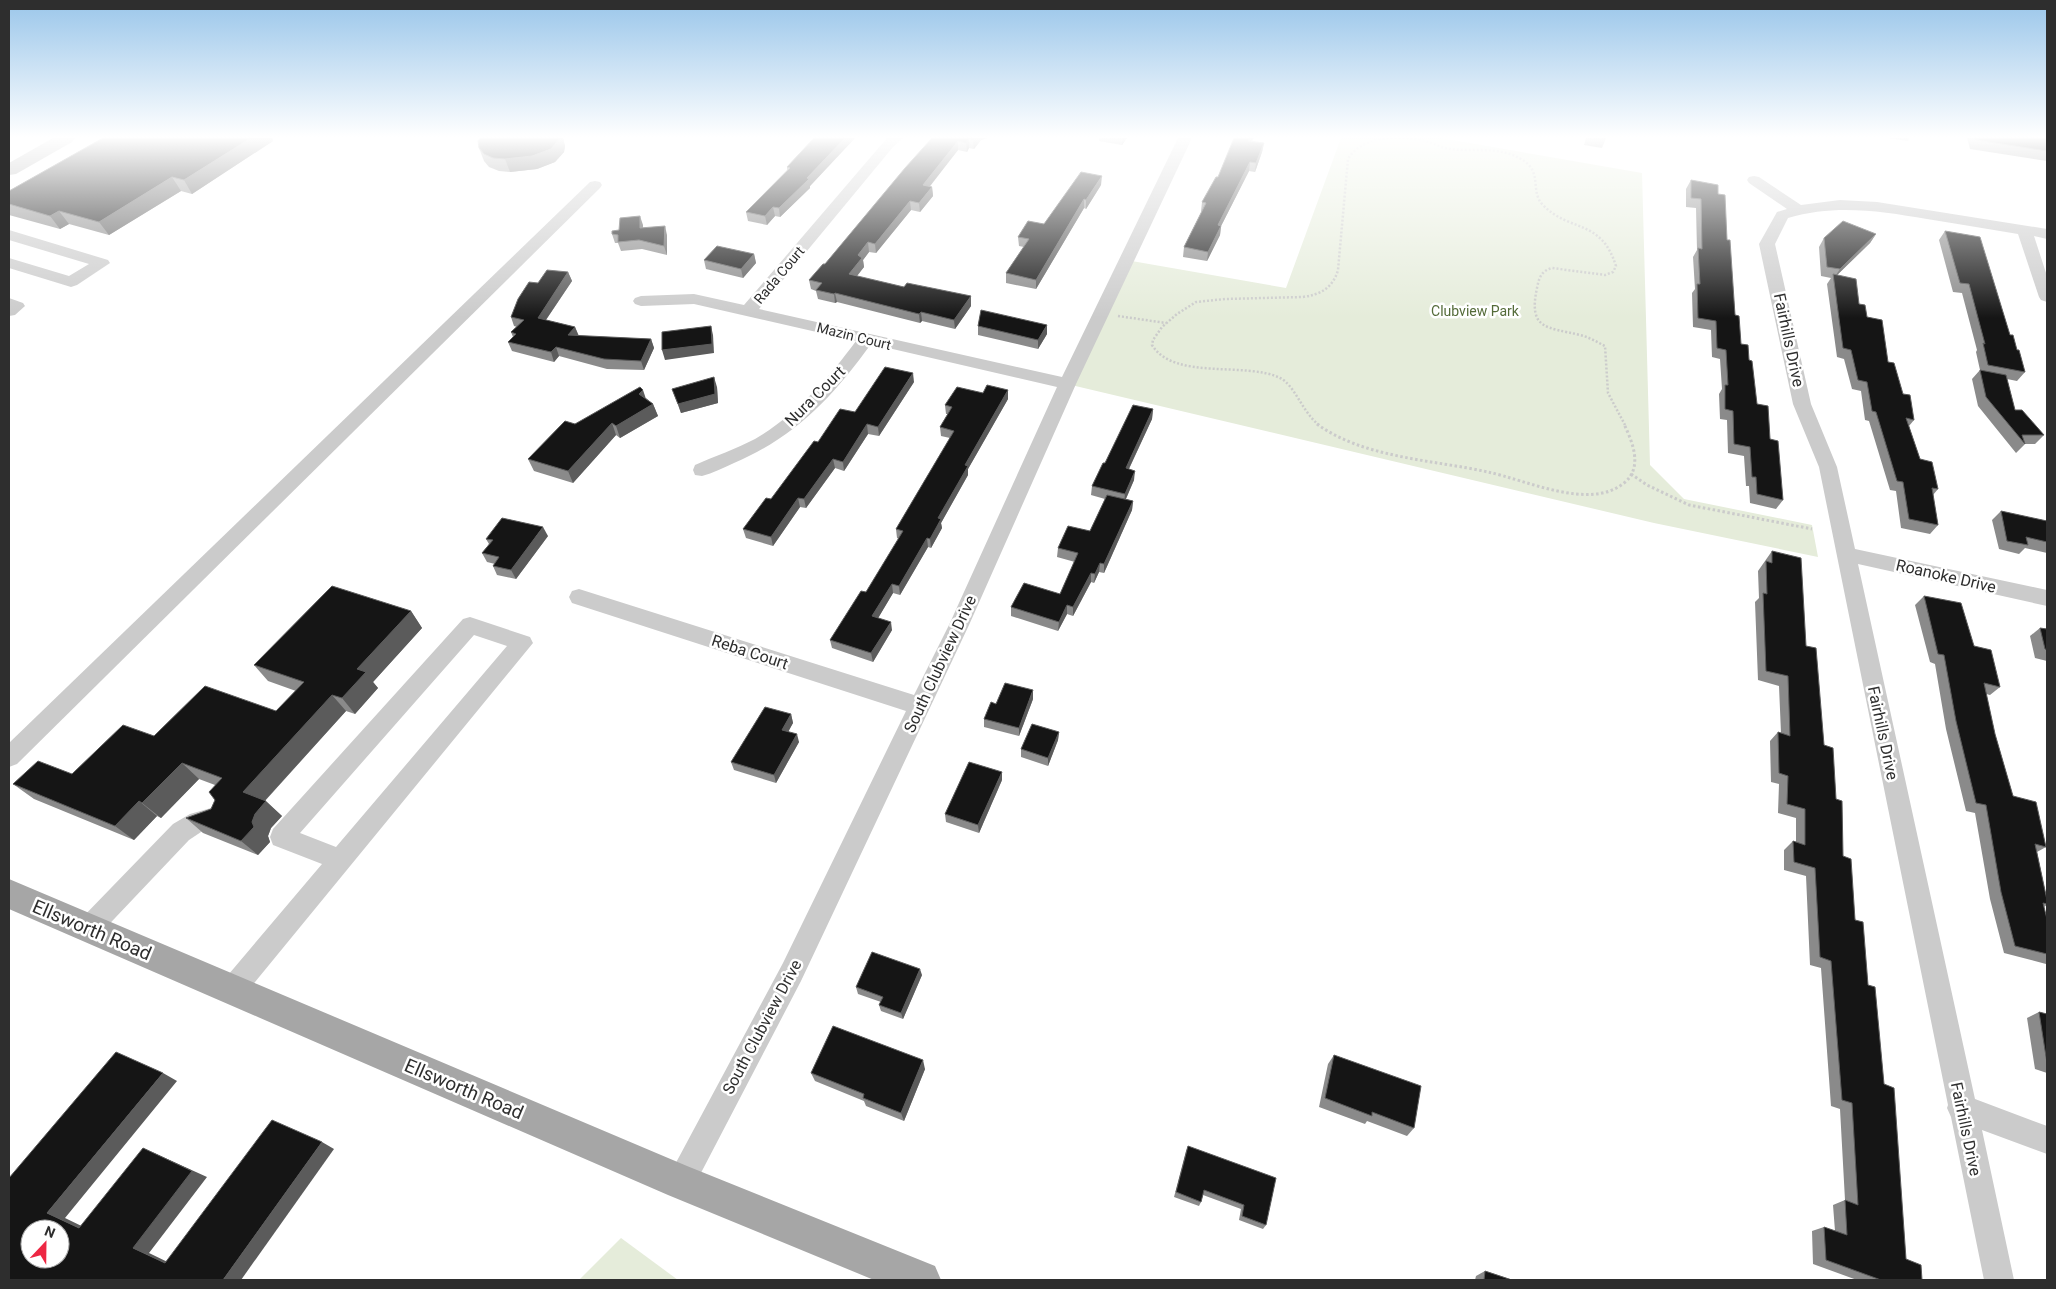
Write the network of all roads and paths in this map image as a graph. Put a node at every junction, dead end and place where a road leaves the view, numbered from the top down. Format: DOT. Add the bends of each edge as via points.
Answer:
graph roads {
  1 [pos="581,198"];
  2 [pos="843,198"];
  3 [pos="1156,198"];
  4 [pos="1344,198"];
  5 [pos="1539,198"];
  6 [pos="1784,198"];
  7 [pos="1802,209"];
  8 [pos="2025,231"];
  9 [pos="2047,234"];
  10 [pos="9,235"];
  11 [pos="9,263"];
  12 [pos="2047,297"];
  13 [pos="641,301"];
  14 [pos="9,303"];
  15 [pos="9,311"];
  16 [pos="748,311"];
  17 [pos="1100,313"];
  18 [pos="1166,324"];
  19 [pos="866,339"];
  20 [pos="1067,384"];
  21 [pos="702,470"];
  22 [pos="1631,474"];
  23 [pos="1812,529"];
  24 [pos="1846,554"];
  25 [pos="579,598"];
  26 [pos="2047,598"];
  27 [pos="920,706"];
  28 [pos="9,758"];
  29 [pos="218,816"];
  30 [pos="340,860"];
  31 [pos="9,894"];
  32 [pos="88,929"];
  33 [pos="232,990"];
  34 [pos="1962,1108"];
  35 [pos="2047,1140"];
  36 [pos="681,1182"];
  37 [pos="921,1280"];
  38 [pos="1999,1280"];
  1 -- 28 [label="street"];
  2 -- 16 [label="street, Rada Court"];
  3 -- 17 [label="street, South Clubview Drive"];
  4 -- 18 [label="path" via="1338,270 1332,284 1323,292 1298,298 1195,303"];
  5 -- 22 [label="path" via="1556,214 1596,234 1611,250 1616,266 1613,272 1605,275 1552,268 1545,270 1540,274 1533,308 1536,320 1543,327 1582,336 1605,346 1607,391 1633,448 1635,459"];
  6 -- 7 [label="street"];
  7 -- 8 [label="street" via="1840,204 1877,206"];
  7 -- 24 [label="street, Fairhills Drive" via="1782,215 1767,244 1802,404 1828,467"];
  8 -- 9 [label="street"];
  8 -- 12 [label="street"];
  10 -- 11 [label="street" via="102,263 71,282"];
  13 -- 16 [label="street, Mazin Court" via="694,299"];
  14 -- 15 [label="street" via="17,306"];
  16 -- 19 [label="street, Mazin Court"];
  17 -- 18 [label="path"];
  17 -- 20 [label="street, South Clubview Drive"];
  18 -- 22 [label="path" via="1157,331 1152,345 1172,361 1281,378 1289,384 1310,418 1345,441 1365,448 1509,476 1559,492 1584,495 1604,494 1618,487"];
  19 -- 20 [label="street, Mazin Court"];
  19 -- 21 [label="street, Nura Court" via="836,381 798,418 770,438"];
  20 -- 27 [label="street, South Clubview Drive"];
  22 -- 23 [label="path" via="1689,505"];
  24 -- 26 [label="street, Roanoke Drive"];
  24 -- 34 [label="street, Fairhills Drive"];
  25 -- 27 [label="street, Reba Court"];
  27 -- 36 [label="street, South Clubview Drive" via="792,972"];
  29 -- 32 [label="street" via="198,821 181,832"];
  30 -- 30 [label="street" via="510,658 522,643 470,625 282,837"];
  30 -- 33 [label="street"];
  31 -- 32 [label="main road, Ellsworth Road"];
  32 -- 33 [label="main road, Ellsworth Road"];
  33 -- 36 [label="main road, Ellsworth Road"];
  34 -- 35 [label="street"];
  34 -- 38 [label="street, Fairhills Drive"];
  36 -- 37 [label="main road, Ellsworth Road"];
}
